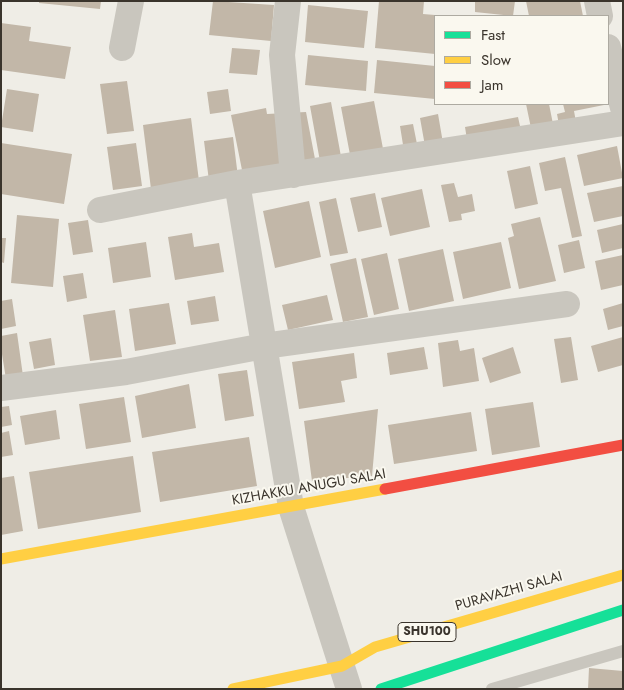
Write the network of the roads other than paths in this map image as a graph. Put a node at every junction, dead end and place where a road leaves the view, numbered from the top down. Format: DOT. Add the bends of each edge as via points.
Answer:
graph roads {
  1 [pos="130,1"];
  2 [pos="288,1"];
  3 [pos="597,1"];
  4 [pos="600,15"];
  5 [pos="122,48"];
  6 [pos="609,51"];
  7 [pos="623,108"];
  8 [pos="623,123"];
  9 [pos="293,175"];
  10 [pos="237,183"];
  11 [pos="100,210"];
  12 [pos="567,304"];
  13 [pos="264,346"];
  14 [pos="1,388"];
  15 [pos="623,445"];
  16 [pos="291,507"];
  17 [pos="1,559"];
  18 [pos="623,574"];
  19 [pos="623,610"];
  20 [pos="623,651"];
  21 [pos="346,678"];
  22 [pos="233,689"];
  23 [pos="381,689"];
  24 [pos="492,689"];
  1 -- 5 [label="street"];
  2 -- 9 [label="street" via="282,55"];
  3 -- 4 [label="street"];
  6 -- 7 [label="street"];
  8 -- 9 [label="street"];
  9 -- 10 [label="street"];
  10 -- 11 [label="street"];
  10 -- 13 [label="street"];
  12 -- 13 [label="street"];
  13 -- 14 [label="street" via="126,372"];
  13 -- 16 [label="street"];
  15 -- 16 [label="main road, KIZHAKKU ANUGU SALAI"];
  16 -- 17 [label="main road, KIZHAKKU ANUGU SALAI"];
  16 -- 21 [label="street"];
  18 -- 21 [label="main road, PURAVAZHI SALAI / SHU100" via="375,647"];
  19 -- 23 [label="main road"];
  20 -- 24 [label="lane"];
  21 -- 22 [label="main road, PURAVAZHI SALAI / SHU100"];
}
